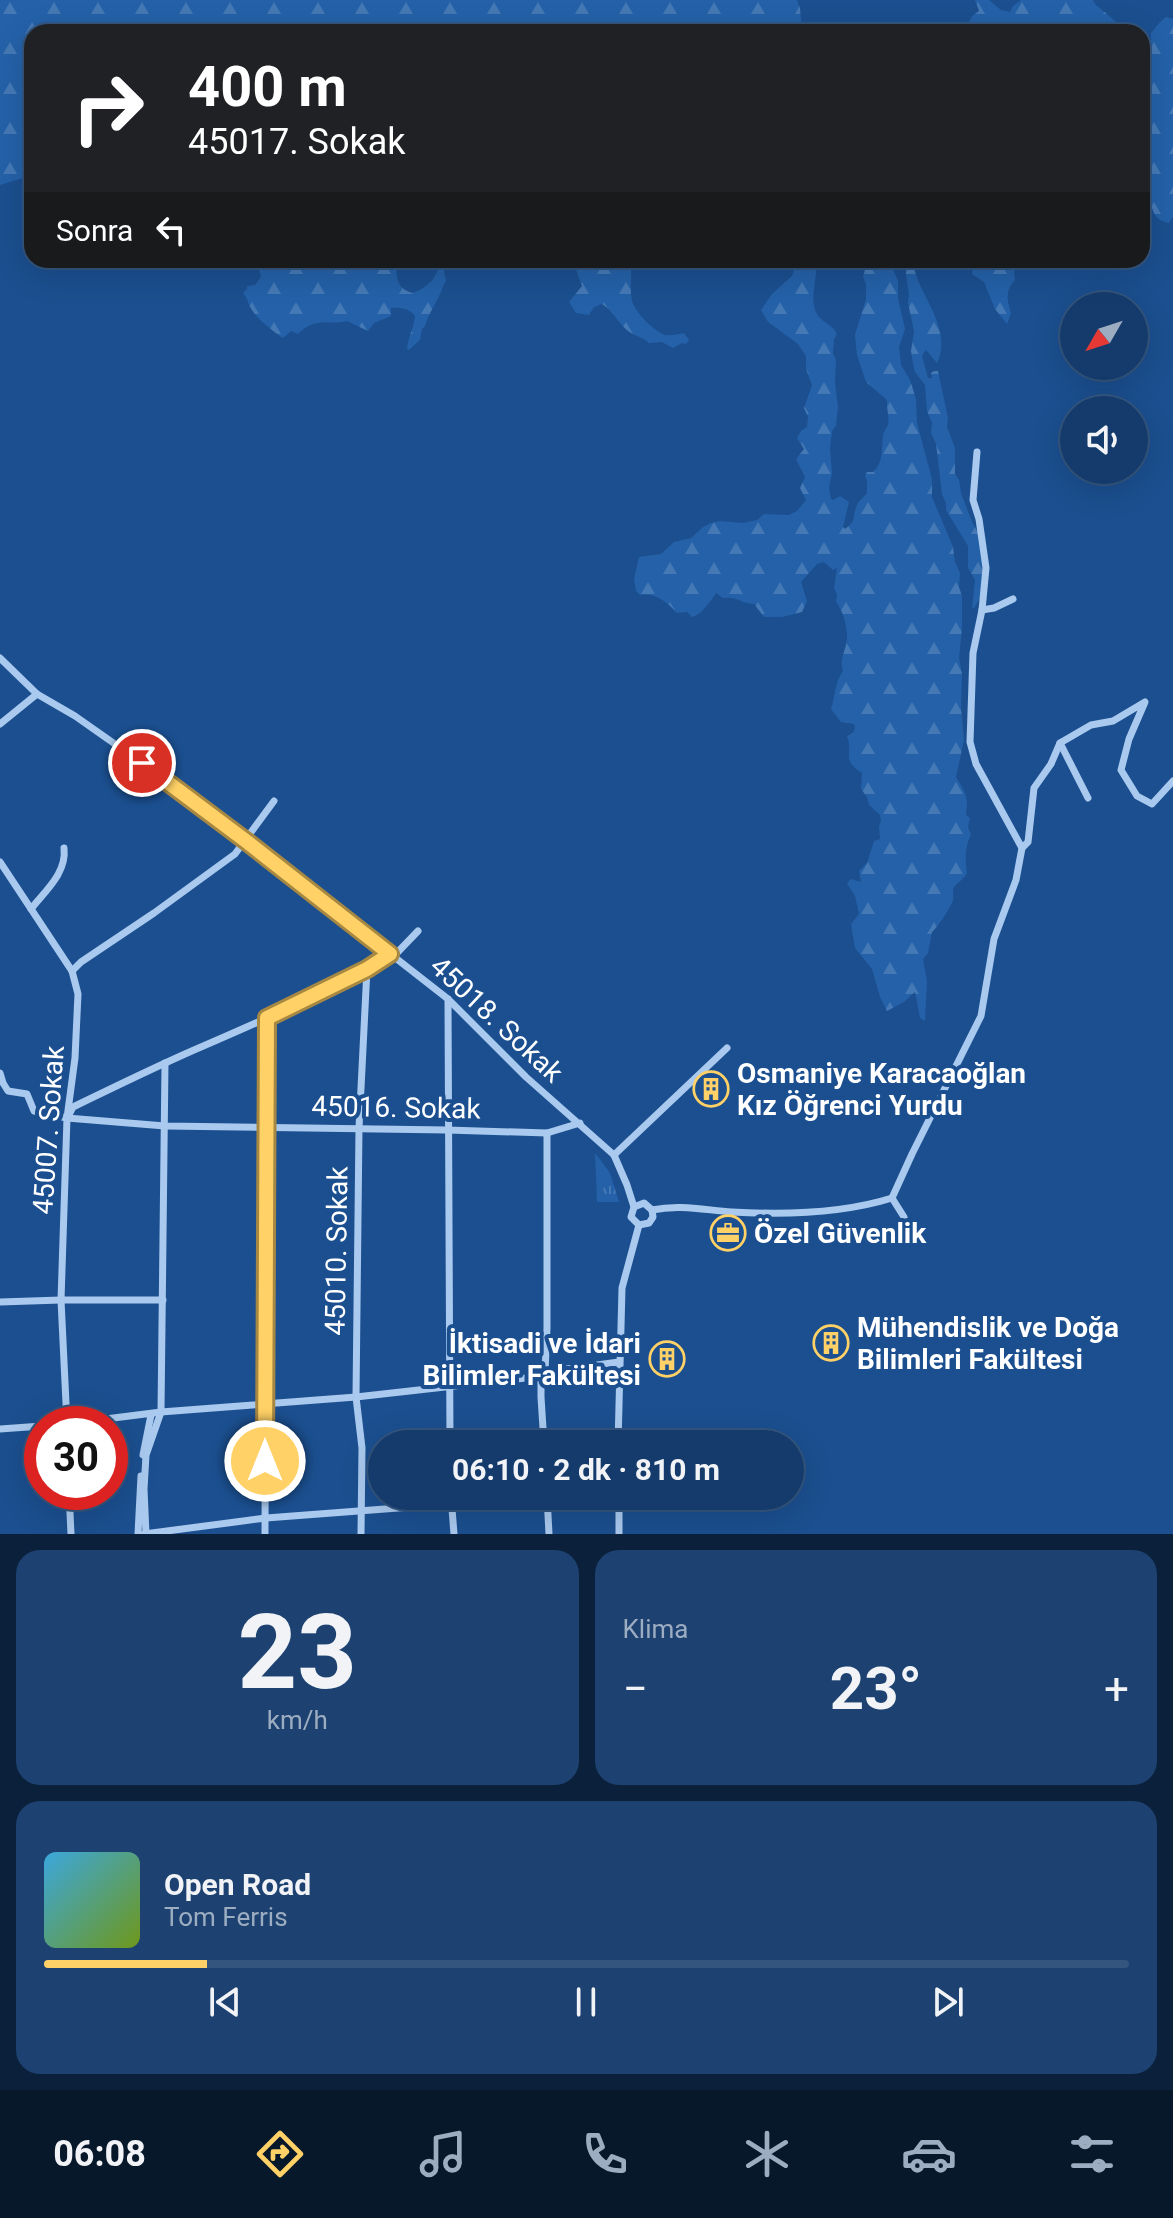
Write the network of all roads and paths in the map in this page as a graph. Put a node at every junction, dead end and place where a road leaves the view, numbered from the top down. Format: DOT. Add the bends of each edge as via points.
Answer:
graph roads {
  1 [pos="977,452"];
  2 [pos="1013,599"];
  3 [pos="982,610"];
  4 [pos="0,658"];
  5 [pos="37,694"];
  6 [pos="0,724"];
  7 [pos="1060,743"];
  8 [pos="1173,781"];
  9 [pos="1088,798"];
  10 [pos="274,801"];
  11 [pos="246,841"];
  12 [pos="64,848"];
  13 [pos="1022,848"];
  14 [pos="0,862"];
  15 [pos="31,909"];
  16 [pos="418,931"];
  17 [pos="392,955"];
  18 [pos="367,969"];
  19 [pos="72,971"];
  20 [pos="448,999"];
  21 [pos="267,1018"];
  22 [pos="727,1048"];
  23 [pos="165,1063"];
  24 [pos="0,1073"];
  25 [pos="67,1118"];
  26 [pos="580,1123"];
  27 [pos="165,1126"];
  28 [pos="266,1127"];
  29 [pos="359,1128"];
  30 [pos="447,1130"];
  31 [pos="547,1133"];
  32 [pos="614,1155"];
  33 [pos="892,1198"];
  34 [pos="634,1207"];
  35 [pos="652,1210"];
  36 [pos="904,1217"];
  37 [pos="639,1225"];
  38 [pos="61,1300"];
  39 [pos="163,1300"];
  40 [pos="0,1302"];
  41 [pos="619,1362"];
  42 [pos="545,1372"];
  43 [pos="448,1388"];
  44 [pos="356,1397"];
  45 [pos="265,1404"];
  46 [pos="65,1406"];
  47 [pos="161,1412"];
  48 [pos="151,1415"];
  49 [pos="128,1417"];
  50 [pos="24,1427"];
  51 [pos="0,1429"];
  52 [pos="450,1430"];
  53 [pos="543,1430"];
  54 [pos="618,1430"];
  55 [pos="70,1510"];
  56 [pos="376,1510"];
  57 [pos="452,1510"];
  58 [pos="548,1510"];
  59 [pos="619,1510"];
  60 [pos="361,1512"];
  61 [pos="266,1518"];
  62 [pos="189,1532"];
  63 [pos="71,1534"];
  64 [pos="143,1534"];
  65 [pos="265,1534"];
  66 [pos="361,1534"];
  67 [pos="454,1534"];
  68 [pos="549,1534"];
  69 [pos="619,1534"];
  1 -- 3 [label="street" via="973,500 984,543"];
  2 -- 3 [label="street"];
  3 -- 13 [label="street" via="973,653 970,742 976,764"];
  4 -- 5 [label="street, 45018. Sokak"];
  5 -- 6 [label="street"];
  5 -- 11 [label="street, 45018. Sokak" via="98,732"];
  7 -- 8 [label="street" via="1145,702 1121,770 1137,796 1152,804"];
  7 -- 9 [label="street"];
  7 -- 13 [label="street" via="1034,788 1028,842"];
  10 -- 11 [label="street"];
  11 -- 17 [label="street, 45018. Sokak"];
  11 -- 19 [label="street"];
  12 -- 15 [label="street" via="59,874"];
  13 -- 33 [label="street" via="994,939 981,1016"];
  14 -- 15 [label="street, 45007. Sokak"];
  15 -- 19 [label="street, 45007. Sokak"];
  16 -- 17 [label="street"];
  17 -- 18 [label="street"];
  17 -- 20 [label="street, 45018. Sokak"];
  18 -- 21 [label="street"];
  18 -- 29 [label="street, 45010. Sokak"];
  19 -- 25 [label="street, 45007. Sokak" via="78,994"];
  20 -- 26 [label="street, 45018. Sokak"];
  20 -- 30 [label="street"];
  21 -- 23 [label="street"];
  21 -- 28 [label="street"];
  22 -- 32 [label="street"];
  23 -- 25 [label="street" via="73,1107"];
  23 -- 27 [label="street"];
  24 -- 25 [label="street, 45016. Sokak" via="8,1091 27,1094 34,1111"];
  25 -- 27 [label="street, 45016. Sokak"];
  25 -- 38 [label="street, 45007. Sokak"];
  26 -- 31 [label="street, 45016. Sokak"];
  26 -- 32 [label="street, 45018. Sokak"];
  27 -- 28 [label="street, 45016. Sokak"];
  27 -- 39 [label="street"];
  28 -- 29 [label="street, 45016. Sokak"];
  28 -- 45 [label="street"];
  29 -- 30 [label="street, 45016. Sokak"];
  29 -- 44 [label="street, 45010. Sokak"];
  30 -- 31 [label="street, 45016. Sokak"];
  30 -- 43 [label="street"];
  31 -- 42 [label="street"];
  32 -- 34 [label="street, 45018. Sokak"];
  33 -- 35 [label="street" via="863,1207 808,1212 671,1206"];
  33 -- 36 [label="street"];
  34 -- 35 [label="street" via="644,1203"];
  34 -- 37 [label="street" via="631,1217"];
  35 -- 37 [label="street" via="649,1223"];
  37 -- 41 [label="street" via="622,1288"];
  38 -- 39 [label="street"];
  38 -- 40 [label="street"];
  38 -- 46 [label="street, 45007. Sokak"];
  39 -- 47 [label="street"];
  41 -- 42 [label="street"];
  41 -- 54 [label="street"];
  42 -- 43 [label="street"];
  42 -- 53 [label="street"];
  43 -- 44 [label="street"];
  43 -- 52 [label="street"];
  44 -- 45 [label="street"];
  44 -- 60 [label="street, 45010. Sokak"];
  45 -- 47 [label="street"];
  45 -- 61 [label="street"];
  47 -- 48 [label="street"];
  47 -- 64 [label="street" via="146,1455"];
  48 -- 49 [label="street"];
  48 -- 64 [label="street" via="139,1490"];
  50 -- 51 [label="street"];
  55 -- 63 [label="street"];
  56 -- 60 [label="street"];
  57 -- 67 [label="street"];
  58 -- 68 [label="street"];
  59 -- 69 [label="street"];
  60 -- 61 [label="street"];
  60 -- 66 [label="street, 45010. Sokak"];
  61 -- 62 [label="street"];
  61 -- 65 [label="street"];
  62 -- 64 [label="street"];
}
